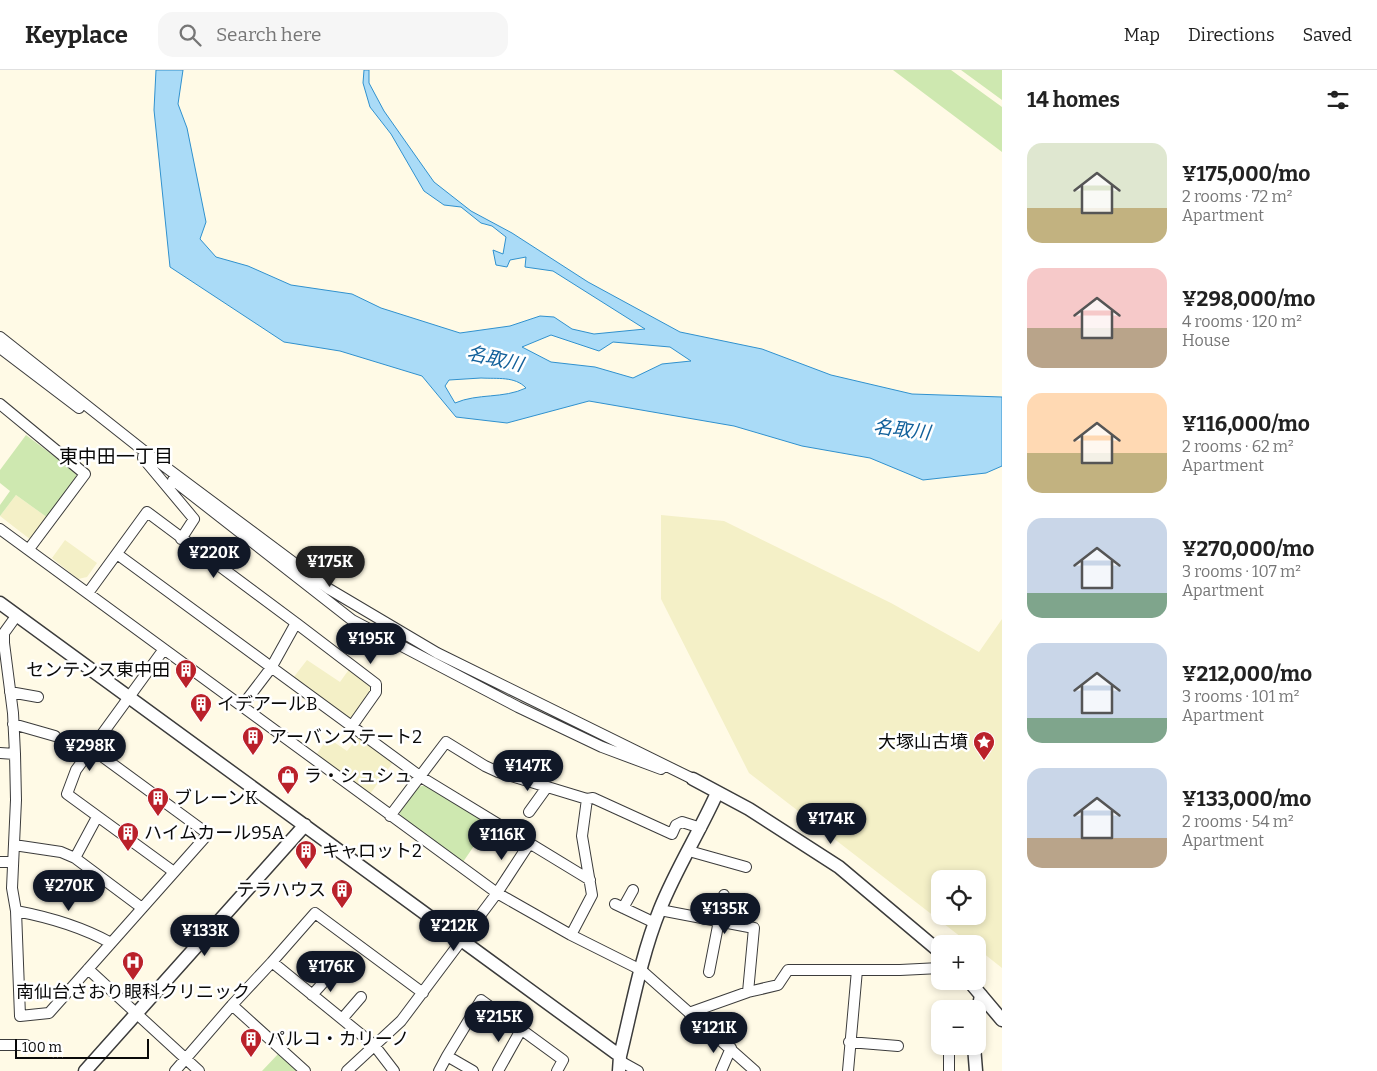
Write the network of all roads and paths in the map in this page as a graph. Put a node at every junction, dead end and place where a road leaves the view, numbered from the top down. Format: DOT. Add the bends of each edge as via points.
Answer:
graph roads {
  1 [pos="0,337"];
  2 [pos="0,348"];
  3 [pos="3,408"];
  4 [pos="0,420"];
  5 [pos="144,451"];
  6 [pos="0,529"];
  7 [pos="181,538"];
  8 [pos="30,549"];
  9 [pos="117,554"];
  10 [pos="88,592"];
  11 [pos="0,603"];
  12 [pos="17,615"];
  13 [pos="296,623"];
  14 [pos="164,649"];
  15 [pos="271,668"];
  16 [pos="10,692"];
  17 [pos="38,697"];
  18 [pos="130,697"];
  19 [pos="242,706"];
  20 [pos="13,724"];
  21 [pos="352,726"];
  22 [pos="55,736"];
  23 [pos="92,748"];
  24 [pos="0,752"];
  25 [pos="15,754"];
  26 [pos="421,777"];
  27 [pos="693,779"];
  28 [pos="547,787"];
  29 [pos="717,793"];
  30 [pos="586,799"];
  31 [pos="529,812"];
  32 [pos="390,816"];
  33 [pos="97,817"];
  34 [pos="305,825"];
  35 [pos="701,828"];
  36 [pos="529,844"];
  37 [pos="14,845"];
  38 [pos="689,851"];
  39 [pos="75,858"];
  40 [pos="0,862"];
  41 [pos="13,862"];
  42 [pos="746,867"];
  43 [pos="174,872"];
  44 [pos="590,880"];
  45 [pos="633,890"];
  46 [pos="497,892"];
  47 [pos="724,896"];
  48 [pos="142,908"];
  49 [pos="660,910"];
  50 [pos="16,911"];
  51 [pos="720,922"];
  52 [pos="655,923"];
  53 [pos="571,935"];
  54 [pos="461,941"];
  55 [pos="111,943"];
  56 [pos="931,944"];
  57 [pos="272,962"];
  58 [pos="931,968"];
  59 [pos="88,969"];
  60 [pos="642,970"];
  61 [pos="857,970"];
  62 [pos="709,972"];
  63 [pos="331,974"];
  64 [pos="977,990"];
  65 [pos="748,992"];
  66 [pos="423,993"];
  67 [pos="312,995"];
  68 [pos="981,995"];
  69 [pos="361,997"];
  70 [pos="980,1000"];
  71 [pos="232,1005"];
  72 [pos="137,1012"];
  73 [pos="689,1012"];
  74 [pos="342,1019"];
  75 [pos="1002,1020"];
  76 [pos="522,1028"];
  77 [pos="849,1042"];
  78 [pos="0,1045"];
  79 [pos="26,1045"];
  80 [pos="374,1045"];
  81 [pos="898,1046"];
  82 [pos="731,1048"];
  83 [pos="949,1055"];
  84 [pos="975,1055"];
  85 [pos="447,1056"];
  86 [pos="186,1057"];
  87 [pos="620,1063"];
  88 [pos="85,1071"];
  89 [pos="175,1071"];
  90 [pos="200,1071"];
  91 [pos="305,1071"];
  92 [pos="347,1071"];
  93 [pos="394,1071"];
  94 [pos="439,1071"];
  95 [pos="473,1071"];
  96 [pos="498,1071"];
  97 [pos="557,1071"];
  98 [pos="638,1071"];
  99 [pos="721,1071"];
  100 [pos="755,1071"];
  101 [pos="848,1071"];
  102 [pos="949,1071"];
  103 [pos="976,1071"];
  1 -- 5 [label="street"];
  2 -- 5 [label="street" via="91,417 133,447"];
  3 -- 4 [label="street"];
  3 -- 8 [label="street" via="85,474"];
  5 -- 7 [label="street" via="143,458 194,519"];
  5 -- 27 [label="street" via="203,505 352,620 449,673 602,746"];
  6 -- 8 [label="street"];
  7 -- 9 [label="street" via="148,512"];
  7 -- 13 [label="street"];
  8 -- 10 [label="street"];
  9 -- 10 [label="street"];
  9 -- 15 [label="street"];
  10 -- 14 [label="street"];
  11 -- 12 [label="street"];
  12 -- 16 [label="street" via="4,633"];
  12 -- 18 [label="street"];
  13 -- 15 [label="street"];
  13 -- 21 [label="street" via="376,684 376,692"];
  14 -- 18 [label="street"];
  14 -- 19 [label="street"];
  15 -- 19 [label="street"];
  15 -- 21 [label="street"];
  16 -- 17 [label="street"];
  16 -- 20 [label="street"];
  18 -- 23 [label="street"];
  18 -- 34 [label="street"];
  19 -- 32 [label="street"];
  20 -- 22 [label="street"];
  20 -- 25 [label="street"];
  21 -- 26 [label="street"];
  23 -- 33 [label="street" via="76,770 67,794"];
  23 -- 43 [label="street" via="208,834"];
  24 -- 25 [label="street"];
  25 -- 37 [label="street"];
  26 -- 28 [label="street" via="446,742 485,766"];
  26 -- 32 [label="street"];
  26 -- 36 [label="street"];
  27 -- 29 [label="street"];
  28 -- 30 [label="street"];
  28 -- 31 [label="street"];
  29 -- 35 [label="street"];
  29 -- 56 [label="street" via="749,809 839,867"];
  30 -- 35 [label="street" via="593,798 672,834 676,825 682,822"];
  30 -- 44 [label="street" via="582,836"];
  32 -- 46 [label="street"];
  33 -- 39 [label="street"];
  33 -- 43 [label="street"];
  34 -- 54 [label="street"];
  34 -- 72 [label="street"];
  35 -- 38 [label="street"];
  36 -- 44 [label="street"];
  36 -- 46 [label="street"];
  37 -- 39 [label="street" via="61,852"];
  37 -- 41 [label="street"];
  38 -- 42 [label="street"];
  38 -- 49 [label="street"];
  39 -- 48 [label="street"];
  40 -- 41 [label="street"];
  41 -- 50 [label="street" via="12,888"];
  43 -- 48 [label="street"];
  44 -- 53 [label="street" via="592,895"];
  45 -- 52 [label="street" via="619,906"];
  46 -- 53 [label="street"];
  46 -- 54 [label="street"];
  47 -- 51 [label="street"];
  48 -- 55 [label="street"];
  49 -- 51 [label="street"];
  49 -- 52 [label="street"];
  50 -- 55 [label="street" via="72,925"];
  50 -- 59 [label="street" via="20,1016 49,1013"];
  51 -- 62 [label="street"];
  51 -- 65 [label="street" via="754,928"];
  52 -- 60 [label="street"];
  53 -- 60 [label="street"];
  54 -- 66 [label="street"];
  54 -- 87 [label="street"];
  55 -- 59 [label="street"];
  57 -- 66 [label="street" via="314,912"];
  57 -- 67 [label="street"];
  57 -- 71 [label="street"];
  58 -- 61 [label="street"];
  59 -- 72 [label="street"];
  60 -- 73 [label="street"];
  60 -- 87 [label="street"];
  61 -- 65 [label="street" via="788,970 778,985"];
  61 -- 77 [label="street"];
  63 -- 67 [label="street"];
  64 -- 68 [label="street"];
  65 -- 73 [label="street"];
  66 -- 80 [label="street" via="401,1021"];
  67 -- 74 [label="street"];
  68 -- 70 [label="street"];
  68 -- 75 [label="street"];
  69 -- 74 [label="street"];
  71 -- 86 [label="street"];
  71 -- 91 [label="street"];
  72 -- 86 [label="street"];
  72 -- 88 [label="street"];
  73 -- 82 [label="street"];
  74 -- 80 [label="street"];
  76 -- 85 [label="street" via="481,1000"];
  76 -- 96 [label="street"];
  76 -- 97 [label="street" via="564,1060"];
  77 -- 81 [label="street"];
  77 -- 101 [label="street"];
  78 -- 79 [label="street"];
  80 -- 92 [label="street"];
  80 -- 93 [label="street"];
  82 -- 99 [label="street"];
  82 -- 100 [label="street"];
  83 -- 102 [label="street"];
  84 -- 103 [label="street"];
  85 -- 94 [label="street"];
  85 -- 95 [label="street"];
  86 -- 89 [label="street"];
  86 -- 90 [label="street"];
  87 -- 98 [label="street"];
}
